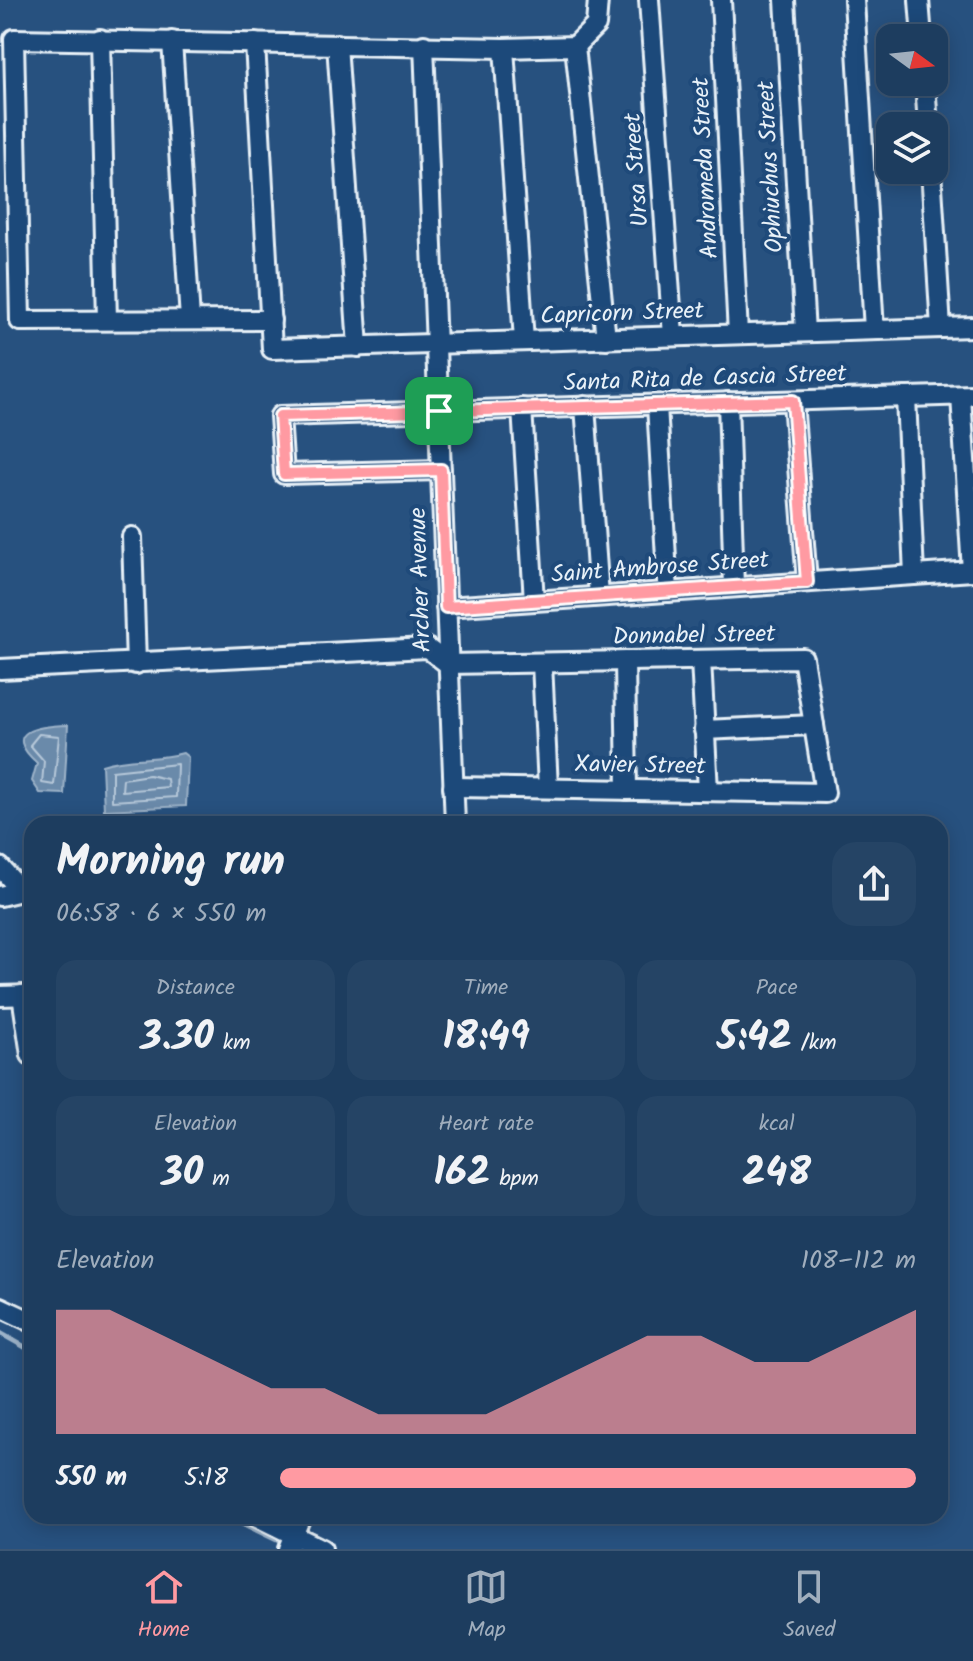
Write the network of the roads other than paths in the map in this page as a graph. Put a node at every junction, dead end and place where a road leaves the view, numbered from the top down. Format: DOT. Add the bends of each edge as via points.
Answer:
graph roads {
  1 [pos="598,0"];
  2 [pos="649,0"];
  3 [pos="721,0"];
  4 [pos="785,0"];
  5 [pos="854,0"];
  6 [pos="919,0"];
  7 [pos="921,24"];
  8 [pos="100,39"];
  9 [pos="172,41"];
  10 [pos="255,43"];
  11 [pos="337,44"];
  12 [pos="424,45"];
  13 [pos="575,46"];
  14 [pos="504,48"];
  15 [pos="932,184"];
  16 [pos="107,320"];
  17 [pos="190,320"];
  18 [pos="271,320"];
  19 [pos="973,327"];
  20 [pos="941,328"];
  21 [pos="874,330"];
  22 [pos="805,332"];
  23 [pos="738,334"];
  24 [pos="673,336"];
  25 [pos="606,339"];
  26 [pos="524,341"];
  27 [pos="436,344"];
  28 [pos="358,347"];
  29 [pos="967,396"];
  30 [pos="906,397"];
  31 [pos="793,401"];
  32 [pos="728,402"];
  33 [pos="657,405"];
  34 [pos="585,406"];
  35 [pos="522,408"];
  36 [pos="439,411"];
  37 [pos="441,470"];
  38 [pos="132,537"];
  39 [pos="972,571"];
  40 [pos="914,575"];
  41 [pos="807,582"];
  42 [pos="734,587"];
  43 [pos="668,592"];
  44 [pos="599,596"];
  45 [pos="534,601"];
  46 [pos="446,607"];
  47 [pos="701,660"];
  48 [pos="625,661"];
  49 [pos="542,663"];
  50 [pos="136,664"];
  51 [pos="448,664"];
  52 [pos="0,669"];
  53 [pos="814,725"];
  54 [pos="704,730"];
  55 [pos="453,787"];
  56 [pos="548,788"];
  57 [pos="627,790"];
  58 [pos="708,791"];
  59 [pos="825,793"];
  60 [pos="455,816"];
  61 [pos="0,867"];
  62 [pos="24,887"];
  63 [pos="24,890"];
  64 [pos="0,896"];
  65 [pos="24,995"];
  66 [pos="0,996"];
  67 [pos="0,1307"];
  68 [pos="24,1318"];
  69 [pos="266,1524"];
  70 [pos="291,1542"];
  71 [pos="322,1549"];
  1 -- 13 [label="street" via="596,25"];
  2 -- 24 [label="street, Ursa Street"];
  3 -- 23 [label="street, Andromeda Street"];
  4 -- 22 [label="street, Ophiuchus Street"];
  5 -- 21 [label="street"];
  6 -- 7 [label="street"];
  8 -- 9 [label="street"];
  8 -- 16 [label="street"];
  8 -- 16 [label="street" via="14,39 20,321"];
  9 -- 10 [label="street"];
  9 -- 17 [label="street"];
  10 -- 11 [label="street"];
  10 -- 18 [label="street"];
  11 -- 12 [label="street"];
  11 -- 28 [label="street"];
  12 -- 14 [label="street"];
  12 -- 27 [label="street, Archer Avenue"];
  13 -- 14 [label="street"];
  13 -- 25 [label="street"];
  14 -- 26 [label="street"];
  15 -- 20 [label="street"];
  16 -- 17 [label="street"];
  17 -- 18 [label="street"];
  18 -- 28 [label="street, Capricorn Street" via="272,349"];
  19 -- 20 [label="street, Capricorn Street"];
  20 -- 21 [label="street, Capricorn Street"];
  21 -- 22 [label="street, Capricorn Street"];
  22 -- 23 [label="street, Capricorn Street"];
  23 -- 24 [label="street, Capricorn Street"];
  24 -- 25 [label="street, Capricorn Street"];
  25 -- 26 [label="street, Capricorn Street"];
  26 -- 27 [label="street, Capricorn Street"];
  27 -- 28 [label="street, Capricorn Street"];
  27 -- 36 [label="street, Archer Avenue"];
  29 -- 30 [label="street, Santa Rita de Cascia Street"];
  29 -- 39 [label="street"];
  30 -- 31 [label="street, Santa Rita de Cascia Street"];
  30 -- 40 [label="street"];
  31 -- 32 [label="street, Santa Rita de Cascia Street"];
  31 -- 41 [label="street"];
  32 -- 33 [label="street, Santa Rita de Cascia Street"];
  32 -- 42 [label="street"];
  33 -- 34 [label="street, Santa Rita de Cascia Street"];
  33 -- 43 [label="street"];
  34 -- 35 [label="street, Santa Rita de Cascia Street"];
  34 -- 44 [label="street"];
  35 -- 36 [label="street, Santa Rita de Cascia Street"];
  35 -- 45 [label="street"];
  36 -- 37 [label="street, Archer Avenue"];
  36 -- 37 [label="street, Santa Rita de Cascia Street" via="280,416 284,474"];
  37 -- 46 [label="street, Archer Avenue"];
  38 -- 50 [label="street"];
  39 -- 40 [label="street, Saint Ambrose Street"];
  40 -- 41 [label="street, Saint Ambrose Street"];
  41 -- 42 [label="street, Saint Ambrose Street"];
  42 -- 43 [label="street, Saint Ambrose Street"];
  43 -- 44 [label="street, Saint Ambrose Street"];
  44 -- 45 [label="street, Saint Ambrose Street"];
  45 -- 46 [label="street, Saint Ambrose Street"];
  46 -- 51 [label="street, Archer Avenue"];
  47 -- 48 [label="street, Donnabel Street"];
  47 -- 53 [label="street, Donnabel Street" via="803,658"];
  47 -- 54 [label="street"];
  48 -- 49 [label="street, Donnabel Street"];
  48 -- 57 [label="street"];
  49 -- 51 [label="street, Donnabel Street"];
  49 -- 56 [label="street"];
  50 -- 51 [label="street" via="427,648"];
  50 -- 52 [label="street"];
  51 -- 55 [label="street, Archer Avenue"];
  53 -- 54 [label="street"];
  53 -- 59 [label="street, Donnabel Street"];
  54 -- 58 [label="street"];
  55 -- 56 [label="street, Xavier Street"];
  55 -- 60 [label="street, Archer Avenue"];
  56 -- 57 [label="street, Xavier Street"];
  57 -- 58 [label="street, Xavier Street"];
  58 -- 59 [label="street, Xavier Street"];
  61 -- 62 [label="street"];
  63 -- 64 [label="street"];
  65 -- 66 [label="street"];
  67 -- 68 [label="street"];
  69 -- 70 [label="street"];
  70 -- 71 [label="street"];
}
